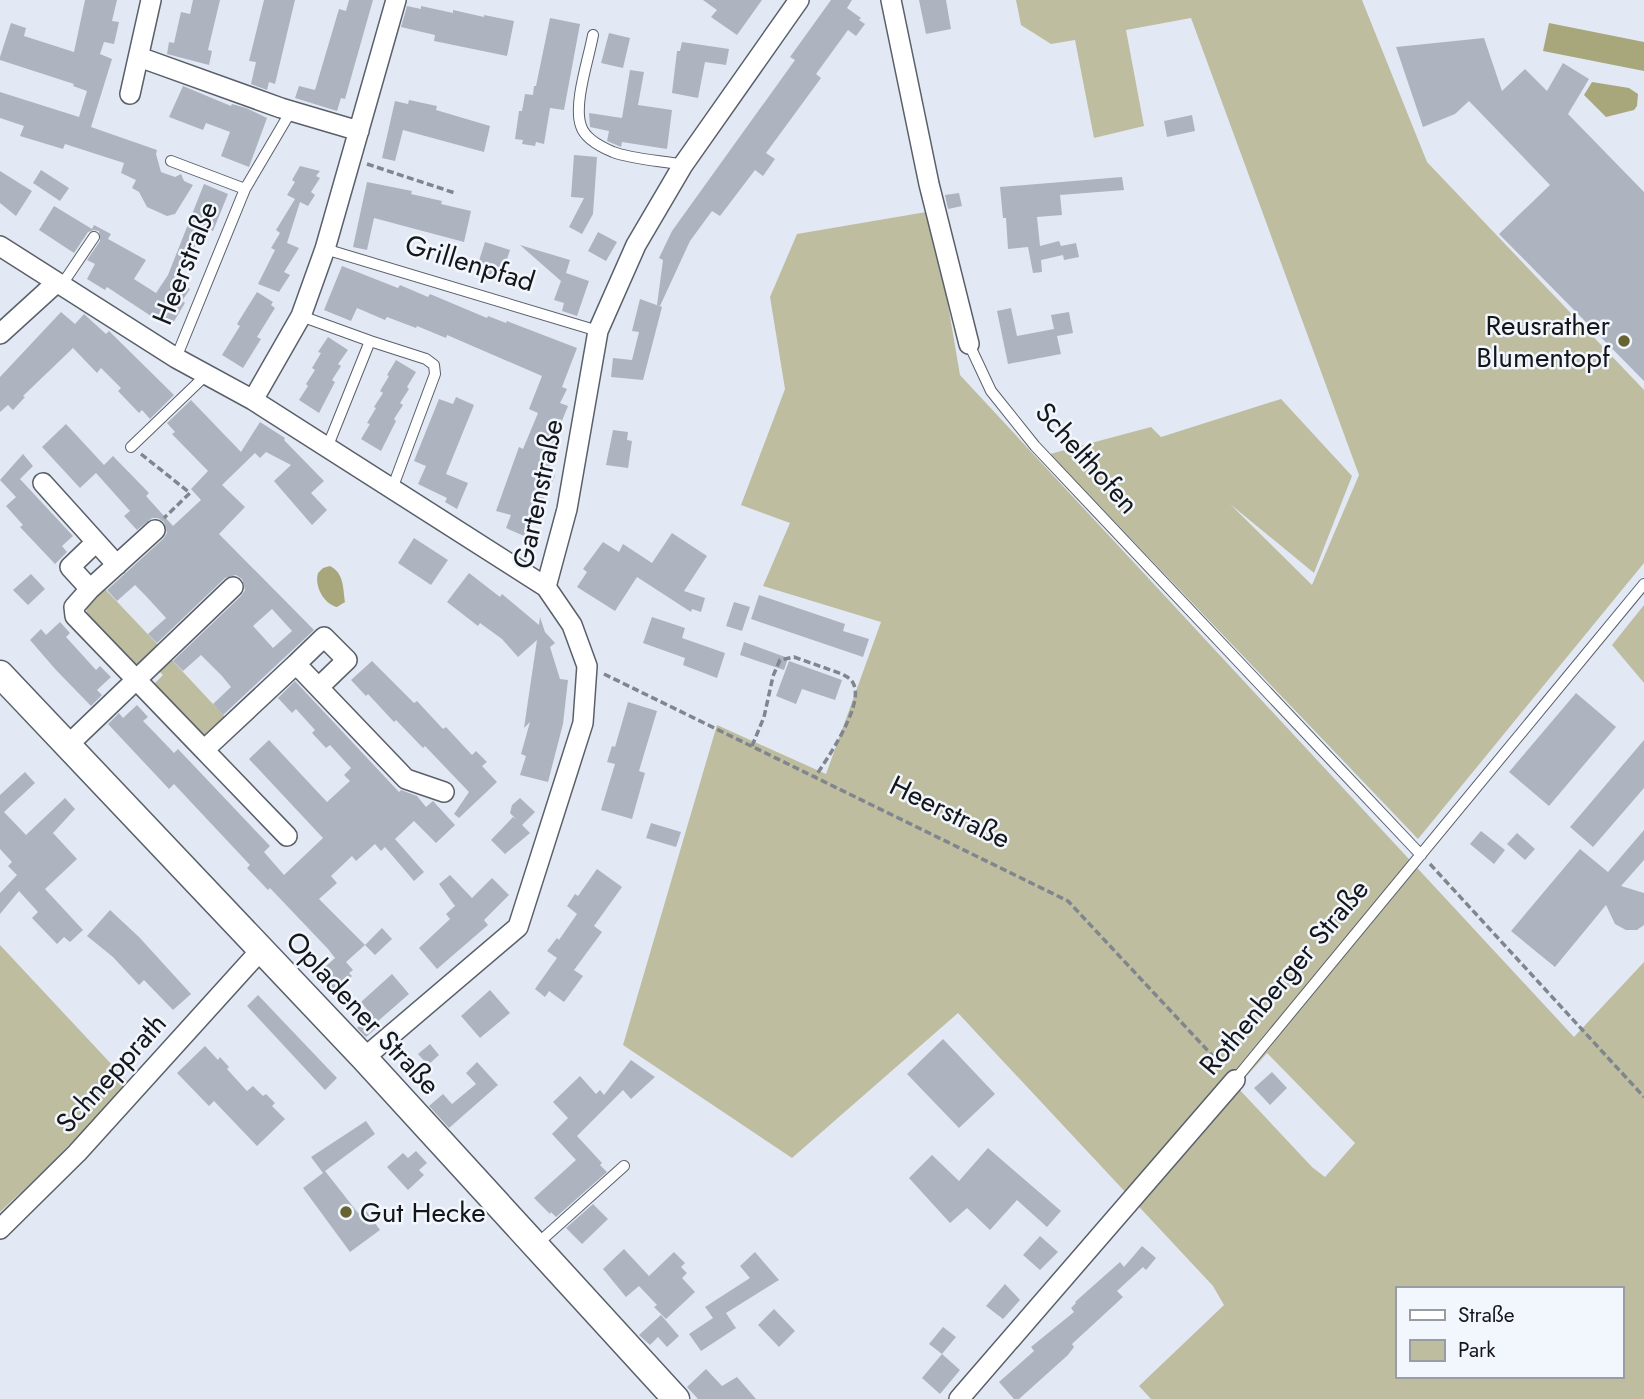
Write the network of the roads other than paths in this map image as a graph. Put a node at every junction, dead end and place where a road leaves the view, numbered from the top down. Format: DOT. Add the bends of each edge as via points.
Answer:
graph roads {
  1 [pos="151,0"];
  2 [pos="396,0"];
  3 [pos="799,0"];
  4 [pos="891,0"];
  5 [pos="593,35"];
  6 [pos="139,57"];
  7 [pos="130,94"];
  8 [pos="286,110"];
  9 [pos="359,131"];
  10 [pos="171,161"];
  11 [pos="683,165"];
  12 [pos="245,189"];
  13 [pos="94,237"];
  14 [pos="0,246"];
  15 [pos="325,249"];
  16 [pos="58,285"];
  17 [pos="301,316"];
  18 [pos="598,331"];
  19 [pos="0,334"];
  20 [pos="370,341"];
  21 [pos="970,344"];
  22 [pos="176,358"];
  23 [pos="206,375"];
  24 [pos="253,400"];
  25 [pos="131,447"];
  26 [pos="327,448"];
  27 [pos="43,483"];
  28 [pos="392,489"];
  29 [pos="155,530"];
  30 [pos="96,542"];
  31 [pos="117,565"];
  32 [pos="1644,584"];
  33 [pos="233,587"];
  34 [pos="547,587"];
  35 [pos="90,589"];
  36 [pos="296,664"];
  37 [pos="0,674"];
  38 [pos="136,680"];
  39 [pos="319,688"];
  40 [pos="68,745"];
  41 [pos="204,750"];
  42 [pos="444,792"];
  43 [pos="287,836"];
  44 [pos="1421,855"];
  45 [pos="260,951"];
  46 [pos="364,1058"];
  47 [pos="1235,1080"];
  48 [pos="624,1166"];
  49 [pos="0,1229"];
  50 [pos="535,1245"];
  51 [pos="677,1399"];
  52 [pos="959,1399"];
  1 -- 6 [label="street"];
  2 -- 9 [label="street"];
  3 -- 11 [label="street, Gartenstraße"];
  4 -- 21 [label="street, Schelthofen" via="929,184"];
  5 -- 11 [label="lane" via="579,108 585,134 615,153"];
  6 -- 7 [label="street"];
  6 -- 8 [label="street"];
  8 -- 9 [label="street"];
  8 -- 12 [label="lane, Heerstraße"];
  9 -- 15 [label="street"];
  10 -- 12 [label="lane, Heerstraße"];
  11 -- 18 [label="street, Gartenstraße" via="636,245"];
  12 -- 22 [label="lane, Heerstraße"];
  13 -- 16 [label="lane"];
  14 -- 16 [label="street, Heerstraße"];
  15 -- 17 [label="street"];
  15 -- 18 [label="lane, Grillenpfad"];
  16 -- 19 [label="street"];
  16 -- 22 [label="street, Heerstraße"];
  17 -- 20 [label="lane"];
  17 -- 24 [label="street"];
  18 -- 34 [label="street, Gartenstraße" via="567,509"];
  20 -- 26 [label="lane"];
  20 -- 28 [label="lane" via="434,365 435,374"];
  21 -- 44 [label="lane, Schelthofen" via="991,391 1035,446"];
  22 -- 23 [label="street, Heerstraße"];
  23 -- 24 [label="street, Heerstraße"];
  23 -- 25 [label="lane"];
  24 -- 26 [label="street, Heerstraße"];
  26 -- 28 [label="street, Heerstraße"];
  27 -- 30 [label="street"];
  28 -- 34 [label="street, Heerstraße"];
  29 -- 31 [label="street"];
  30 -- 31 [label="street"];
  30 -- 35 [label="street" via="71,567"];
  31 -- 35 [label="street"];
  32 -- 44 [label="lane, Rothenberger Straße"];
  33 -- 38 [label="street"];
  34 -- 46 [label="street, Gartenstraße" via="572,625 587,666 583,723 518,927"];
  35 -- 38 [label="street" via="75,607 75,615"];
  36 -- 39 [label="street"];
  36 -- 39 [label="street" via="324,637 347,660"];
  36 -- 41 [label="street"];
  37 -- 40 [label="main road, Opladener Straße"];
  38 -- 40 [label="street"];
  38 -- 41 [label="street"];
  39 -- 42 [label="street" via="406,779"];
  40 -- 45 [label="main road, Opladener Straße"];
  41 -- 43 [label="street"];
  44 -- 47 [label="lane, Rothenberger Straße"];
  45 -- 46 [label="main road, Opladener Straße"];
  45 -- 49 [label="street, Schnepprath" via="76,1153"];
  46 -- 50 [label="main road, Opladener Straße"];
  47 -- 52 [label="street, Rothenberger Straße"];
  48 -- 50 [label="lane"];
  50 -- 51 [label="main road, Opladener Straße"];
}
